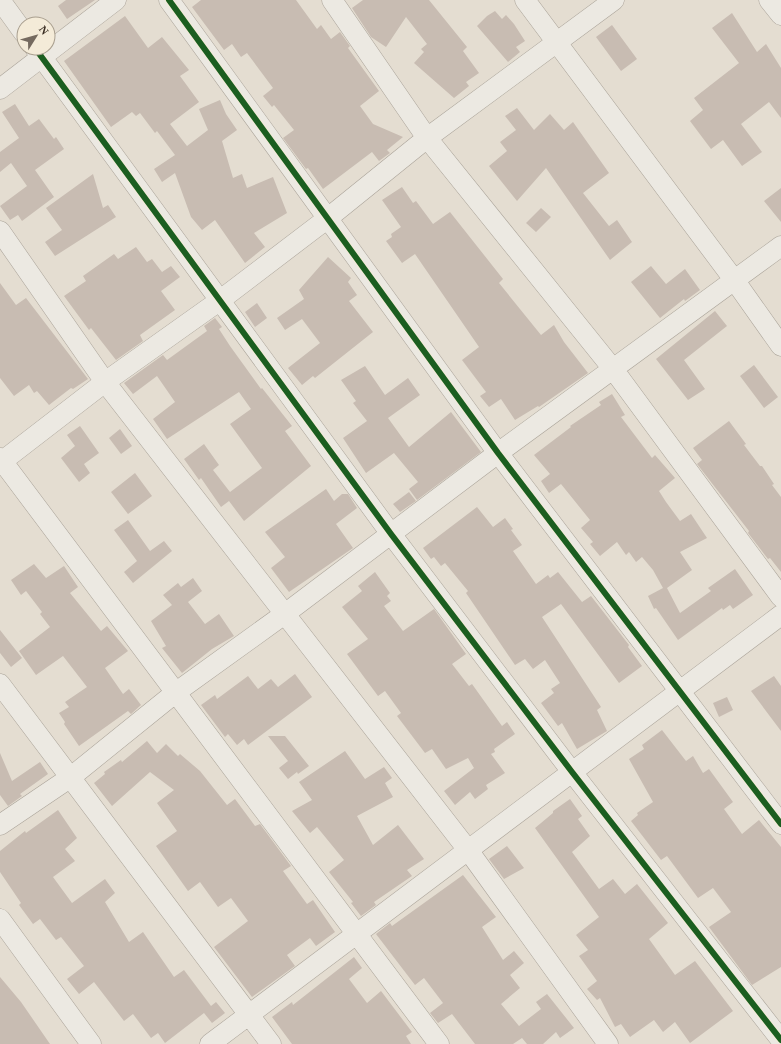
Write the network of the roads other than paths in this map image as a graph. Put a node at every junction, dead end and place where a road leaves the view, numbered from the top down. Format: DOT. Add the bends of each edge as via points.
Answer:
graph roads {
  1 [pos="0,0"];
  2 [pos="116,0"];
  3 [pos="169,0"];
  4 [pos="332,0"];
  5 [pos="525,0"];
  6 [pos="614,0"];
  7 [pos="769,0"];
  8 [pos="781,16"];
  9 [pos="16,22"];
  10 [pos="56,40"];
  11 [pos="557,43"];
  12 [pos="34,56"];
  13 [pos="41,56"];
  14 [pos="0,89"];
  15 [pos="427,138"];
  16 [pos="328,218"];
  17 [pos="0,231"];
  18 [pos="781,246"];
  19 [pos="735,281"];
  20 [pos="219,301"];
  21 [pos="781,346"];
  22 [pos="613,368"];
  23 [pos="105,382"];
  24 [pos="498,453"];
  25 [pos="1,461"];
  26 [pos="390,534"];
  27 [pos="781,597"];
  28 [pos="286,613"];
  29 [pos="781,615"];
  30 [pos="0,684"];
  31 [pos="679,691"];
  32 [pos="175,694"];
  33 [pos="572,772"];
  34 [pos="71,777"];
  35 [pos="781,824"];
  36 [pos="0,825"];
  37 [pos="468,850"];
  38 [pos="0,919"];
  39 [pos="357,934"];
  40 [pos="248,1015"];
  41 [pos="781,1039"];
  42 [pos="92,1044"];
  43 [pos="210,1044"];
  44 [pos="271,1044"];
  45 [pos="439,1044"];
  46 [pos="608,1044"];
  47 [pos="774,1044"];
  1 -- 9 [label="street"];
  2 -- 10 [label="street"];
  3 -- 16 [label="street"];
  4 -- 15 [label="street"];
  5 -- 11 [label="street"];
  6 -- 11 [label="street"];
  7 -- 8 [label="street"];
  11 -- 15 [label="street"];
  11 -- 19 [label="street"];
  12 -- 14 [label="street"];
  13 -- 20 [label="street"];
  15 -- 16 [label="street"];
  15 -- 22 [label="street"];
  16 -- 20 [label="street"];
  16 -- 24 [label="street"];
  17 -- 23 [label="street"];
  18 -- 19 [label="street"];
  19 -- 21 [label="street"];
  19 -- 22 [label="street"];
  20 -- 23 [label="street"];
  20 -- 26 [label="street"];
  22 -- 24 [label="street"];
  22 -- 27 [label="street"];
  23 -- 25 [label="street"];
  23 -- 28 [label="street"];
  24 -- 26 [label="street"];
  24 -- 31 [label="street"];
  25 -- 32 [label="street"];
  26 -- 28 [label="street"];
  26 -- 33 [label="street"];
  28 -- 32 [label="street"];
  28 -- 37 [label="street"];
  29 -- 31 [label="street"];
  30 -- 34 [label="street"];
  31 -- 33 [label="street"];
  31 -- 35 [label="street"];
  32 -- 34 [label="street"];
  32 -- 39 [label="street"];
  33 -- 37 [label="street"];
  33 -- 41 [label="street"];
  34 -- 36 [label="street"];
  34 -- 40 [label="street"];
  37 -- 39 [label="street"];
  37 -- 46 [label="street"];
  38 -- 42 [label="street"];
  39 -- 40 [label="street"];
  39 -- 45 [label="street"];
  40 -- 43 [label="street"];
  40 -- 44 [label="street"];
  41 -- 47 [label="street"];
}
